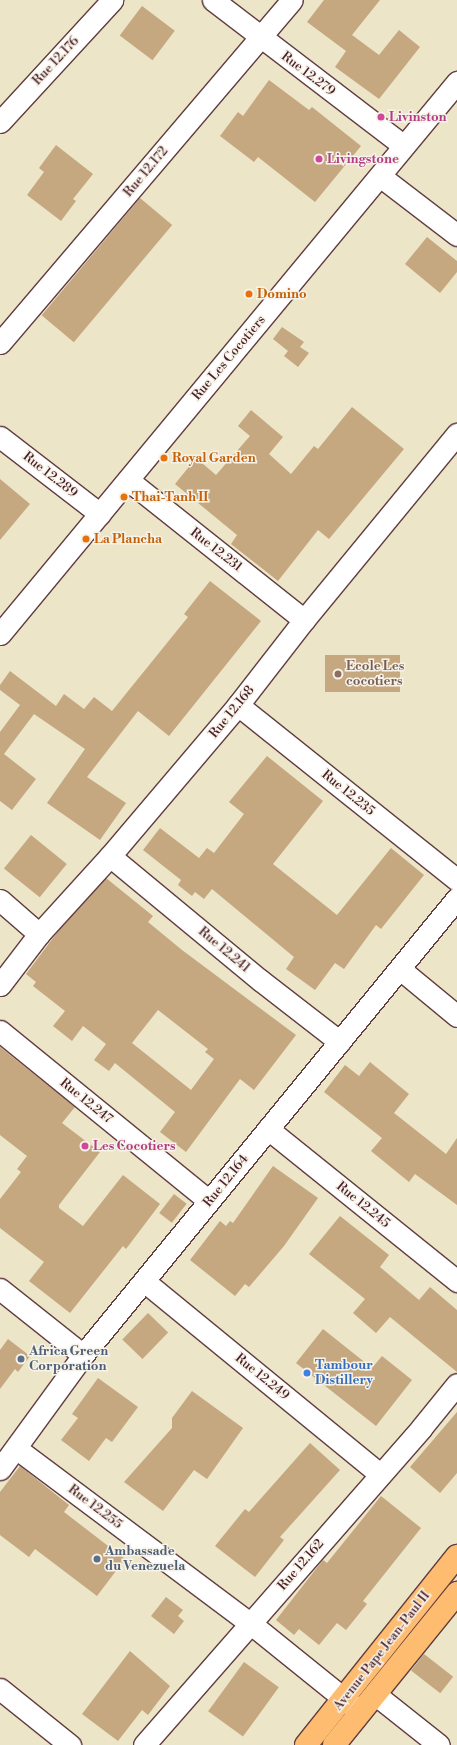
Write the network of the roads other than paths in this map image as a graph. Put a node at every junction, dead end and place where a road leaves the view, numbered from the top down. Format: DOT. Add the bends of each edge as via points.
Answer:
graph roads {
  1 [pos="112,0"];
  2 [pos="212,0"];
  3 [pos="292,0"];
  4 [pos="260,38"];
  5 [pos="457,82"];
  6 [pos="0,122"];
  7 [pos="404,146"];
  8 [pos="380,176"];
  9 [pos="457,235"];
  10 [pos="0,343"];
  11 [pos="457,434"];
  12 [pos="0,437"];
  13 [pos="128,480"];
  14 [pos="100,514"];
  15 [pos="304,620"];
  16 [pos="0,634"];
  17 [pos="238,705"];
  18 [pos="110,856"];
  19 [pos="457,880"];
  20 [pos="457,898"];
  21 [pos="0,900"];
  22 [pos="39,934"];
  23 [pos="400,969"];
  24 [pos="0,985"];
  25 [pos="457,1016"];
  26 [pos="0,1031"];
  27 [pos="340,1042"];
  28 [pos="268,1129"];
  29 [pos="209,1201"];
  30 [pos="144,1281"];
  31 [pos="457,1281"];
  32 [pos="0,1289"];
  33 [pos="83,1355"];
  34 [pos="457,1384"];
  35 [pos="17,1449"];
  36 [pos="0,1469"];
  37 [pos="380,1474"];
  38 [pos="457,1556"];
  39 [pos="457,1593"];
  40 [pos="250,1623"];
  41 [pos="0,1689"];
  42 [pos="376,1695"];
  43 [pos="352,1705"];
  44 [pos="70,1745"];
  45 [pos="144,1745"];
  46 [pos="306,1745"];
  47 [pos="334,1745"];
  48 [pos="440,1745"];
  1 -- 6 [label="street, Rue 12.176"];
  2 -- 4 [label="street, Rue 12.279"];
  3 -- 4 [label="street, Rue 12.172"];
  4 -- 7 [label="street, Rue 12.279"];
  4 -- 10 [label="street, Rue 12.172"];
  5 -- 7 [label="street, Rue Les Cocotiers"];
  7 -- 8 [label="street, Rue Les Cocotiers"];
  8 -- 9 [label="street"];
  8 -- 13 [label="street, Rue Les Cocotiers"];
  11 -- 15 [label="street, Rue 12.168"];
  12 -- 14 [label="street, Rue 12.289"];
  13 -- 14 [label="street, Rue Les Cocotiers"];
  13 -- 15 [label="street, Rue 12.231"];
  14 -- 16 [label="street, Rue Les Cocotiers"];
  15 -- 17 [label="street, Rue 12.168"];
  17 -- 18 [label="street, Rue 12.168"];
  17 -- 19 [label="street, Rue 12.235"];
  18 -- 22 [label="street, Rue 12.168"];
  18 -- 27 [label="street, Rue 12.241" via="260,980"];
  20 -- 23 [label="street, Rue 12.164"];
  21 -- 22 [label="street"];
  22 -- 24 [label="street, Rue 12.168"];
  23 -- 25 [label="street"];
  23 -- 27 [label="street, Rue 12.164"];
  26 -- 29 [label="street, Rue 12.247"];
  27 -- 28 [label="street, Rue 12.164"];
  28 -- 29 [label="street, Rue 12.164"];
  28 -- 31 [label="street, Rue 12.245"];
  29 -- 30 [label="street, Rue 12.164"];
  30 -- 33 [label="street, Rue 12.164"];
  30 -- 37 [label="street, Rue 12.249"];
  32 -- 33 [label="street"];
  33 -- 35 [label="street, Rue 12.164"];
  34 -- 37 [label="street, Rue 12.162"];
  35 -- 36 [label="street, Rue 12.164"];
  35 -- 40 [label="street, Rue 12.255"];
  37 -- 40 [label="street, Rue 12.162"];
  38 -- 43 [label="main road, Avenue Pape Jean-Paul II"];
  39 -- 42 [label="main road, Avenue Pape Jean-Paul II"];
  40 -- 43 [label="street, Rue 12.255"];
  40 -- 45 [label="street, Rue 12.162"];
  41 -- 44 [label="street"];
  42 -- 43 [label="main road, Avenue Pape Jean-Paul II"];
  42 -- 48 [label="street"];
  43 -- 46 [label="main road, Avenue Pape Jean-Paul II"];
  43 -- 47 [label="main road, Avenue Pape Jean-Paul II"];
}
